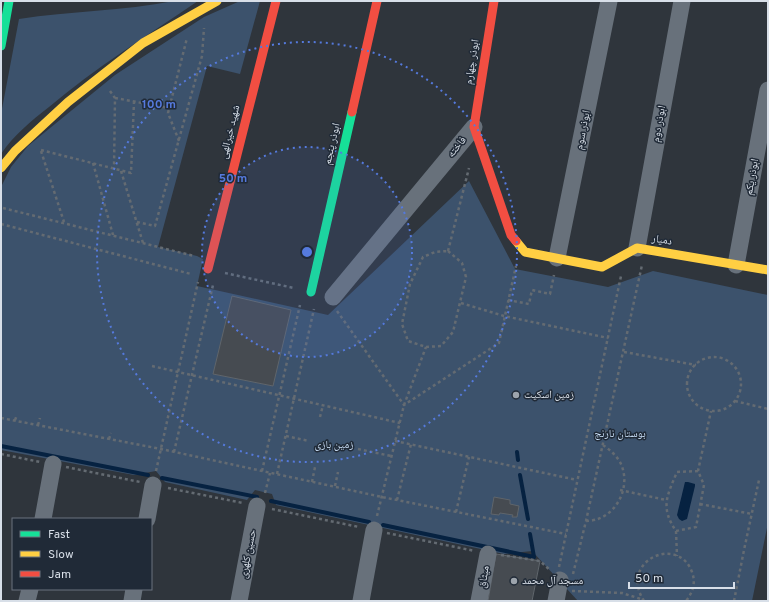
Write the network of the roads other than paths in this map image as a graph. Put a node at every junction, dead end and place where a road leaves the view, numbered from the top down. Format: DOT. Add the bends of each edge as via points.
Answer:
graph roads {
  1 [pos="9,1"];
  2 [pos="216,1"];
  3 [pos="276,1"];
  4 [pos="376,1"];
  5 [pos="494,1"];
  6 [pos="609,1"];
  7 [pos="682,1"];
  8 [pos="1,46"];
  9 [pos="768,90"];
  10 [pos="474,127"];
  11 [pos="1,168"];
  12 [pos="636,250"];
  13 [pos="557,258"];
  14 [pos="736,265"];
  15 [pos="212,270"];
  16 [pos="768,270"];
  17 [pos="308,292"];
  18 [pos="333,297"];
  19 [pos="53,464"];
  20 [pos="153,485"];
  21 [pos="259,507"];
  22 [pos="43,518"];
  23 [pos="147,518"];
  24 [pos="374,530"];
  25 [pos="488,554"];
  26 [pos="563,577"];
  27 [pos="30,590"];
  28 [pos="134,590"];
  29 [pos="27,601"];
  30 [pos="132,601"];
  31 [pos="239,601"];
  32 [pos="361,601"];
  33 [pos="479,601"];
  34 [pos="556,601"];
  1 -- 8 [label="main road"];
  2 -- 11 [label="main road" via="143,44 68,102 15,151"];
  3 -- 15 [label="main road, شهید خیرالهی"];
  4 -- 17 [label="main road, ابوذر پنجم"];
  5 -- 10 [label="main road, ابوذر چهارم"];
  6 -- 13 [label="street, ابوذر سوم"];
  7 -- 12 [label="street, ابوذر دوم"];
  9 -- 14 [label="street, ابوذر یکم"];
  10 -- 13 [label="main road, فاخته" via="511,235 525,252"];
  10 -- 18 [label="street, فاخته"];
  12 -- 13 [label="main road" via="602,268"];
  12 -- 14 [label="main road, دمیار"];
  14 -- 16 [label="main road, دمیار"];
  19 -- 22 [label="street"];
  20 -- 23 [label="street"];
  21 -- 31 [label="street, حسین کلهری"];
  24 -- 32 [label="street"];
  25 -- 33 [label="street, میثاق"];
  26 -- 34 [label="street"];
  27 -- 29 [label="street"];
  28 -- 30 [label="street"];
}
